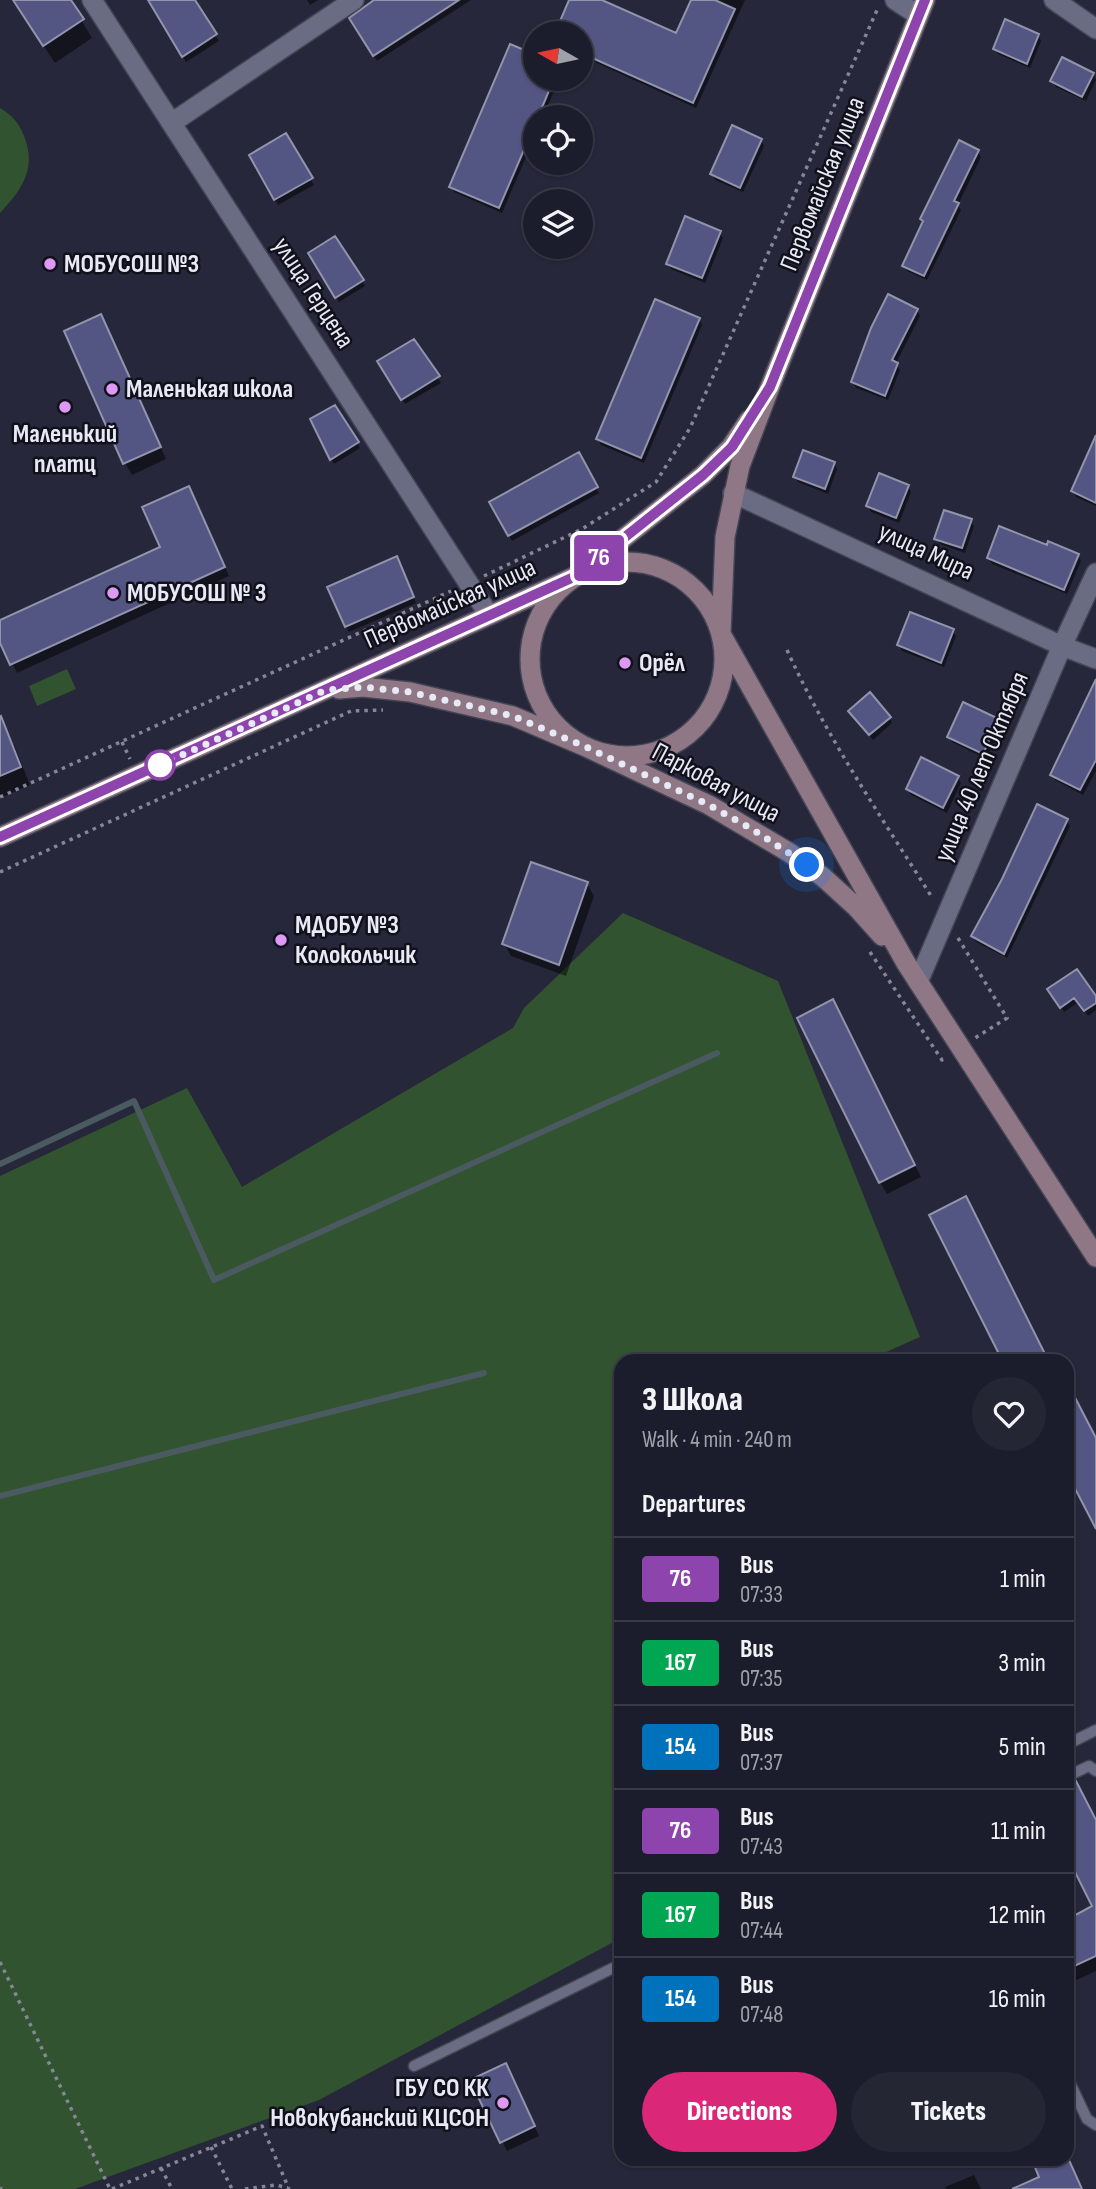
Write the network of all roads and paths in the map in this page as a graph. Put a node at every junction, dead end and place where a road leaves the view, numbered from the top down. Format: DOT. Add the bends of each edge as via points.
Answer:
graph roads {
  1 [pos="92,0"];
  2 [pos="354,0"];
  3 [pos="882,0"];
  4 [pos="895,0"];
  5 [pos="1054,0"];
  6 [pos="921,8"];
  7 [pos="1096,29"];
  8 [pos="173,122"];
  9 [pos="770,387"];
  10 [pos="733,493"];
  11 [pos="1096,573"];
  12 [pos="576,576"];
  13 [pos="468,583"];
  14 [pos="489,615"];
  15 [pos="721,634"];
  16 [pos="1062,646"];
  17 [pos="787,650"];
  18 [pos="1096,659"];
  19 [pos="326,690"];
  20 [pos="388,710"];
  21 [pos="586,747"];
  22 [pos="0,797"];
  23 [pos="0,837"];
  24 [pos="0,872"];
  25 [pos="945,919"];
  26 [pos="865,945"];
  27 [pos="906,963"];
  28 [pos="918,982"];
  29 [pos="960,1048"];
  30 [pos="1096,1257"];
  31 [pos="1096,1730"];
  32 [pos="1074,1741"];
  33 [pos="1096,1771"];
  34 [pos="1074,1773"];
  35 [pos="0,1962"];
  36 [pos="614,1967"];
  37 [pos="414,2066"];
  38 [pos="1074,2092"];
  39 [pos="1096,2124"];
  40 [pos="211,2147"];
  41 [pos="161,2168"];
  42 [pos="289,2188"];
  43 [pos="111,2189"];
  44 [pos="172,2189"];
  45 [pos="232,2189"];
  46 [pos="246,2189"];
  1 -- 8 [label="street, улица Герцена"];
  2 -- 8 [label="street"];
  3 -- 13 [label="path" via="690,428 656,482 582,529"];
  4 -- 6 [label="street"];
  5 -- 7 [label="street"];
  6 -- 9 [label="main road, Первомайская улица"];
  8 -- 13 [label="street, улица Герцена"];
  9 -- 10 [label="main road, Первомайская улица"];
  9 -- 12 [label="main road, Первомайская улица" via="732,447"];
  10 -- 15 [label="main road, Первомайская улица" via="725,537"];
  10 -- 16 [label="street, улица Мира"];
  11 -- 16 [label="street, улица 40 лет Октября"];
  12 -- 14 [label="main road, Первомайская улица"];
  12 -- 15 [label="main road" via="625,562 674,574 695,590"];
  12 -- 21 [label="main road" via="555,594 540,616 531,642 530,669 536,695 550,718"];
  13 -- 14 [label="street, улица Герцена"];
  13 -- 22 [label="path"];
  14 -- 19 [label="main road, Первомайская улица"];
  15 -- 21 [label="main road" via="724,663 719,691 706,716 686,736 662,750 634,756"];
  15 -- 27 [label="main road, Парковая улица"];
  16 -- 18 [label="street, улица Мира"];
  16 -- 25 [label="street, улица 40 лет Октября"];
  17 -- 25 [label="path" via="846,760"];
  19 -- 21 [label="main road, Первомайская улица" via="363,687 410,692 513,716"];
  19 -- 23 [label="main road, Первомайская улица"];
  20 -- 24 [label="path" via="351,711"];
  21 -- 27 [label="main road, Парковая улица" via="709,805 790,853 856,907"];
  25 -- 28 [label="street, улица 40 лет Октября"];
  25 -- 29 [label="path" via="1007,1018"];
  26 -- 29 [label="path" via="942,1059"];
  27 -- 28 [label="main road, Парковая улица"];
  28 -- 29 [label="main road, Парковая улица"];
  29 -- 30 [label="main road, Парковая улица"];
  31 -- 32 [label="lane"];
  33 -- 34 [label="lane" via="1089,1766"];
  35 -- 43 [label="path"];
  36 -- 37 [label="lane"];
  38 -- 39 [label="lane" via="1087,2119"];
  40 -- 41 [label="path"];
  40 -- 42 [label="path" via="262,2126"];
  40 -- 45 [label="path"];
  41 -- 43 [label="path"];
  41 -- 44 [label="path"];
  42 -- 46 [label="path"];
}
